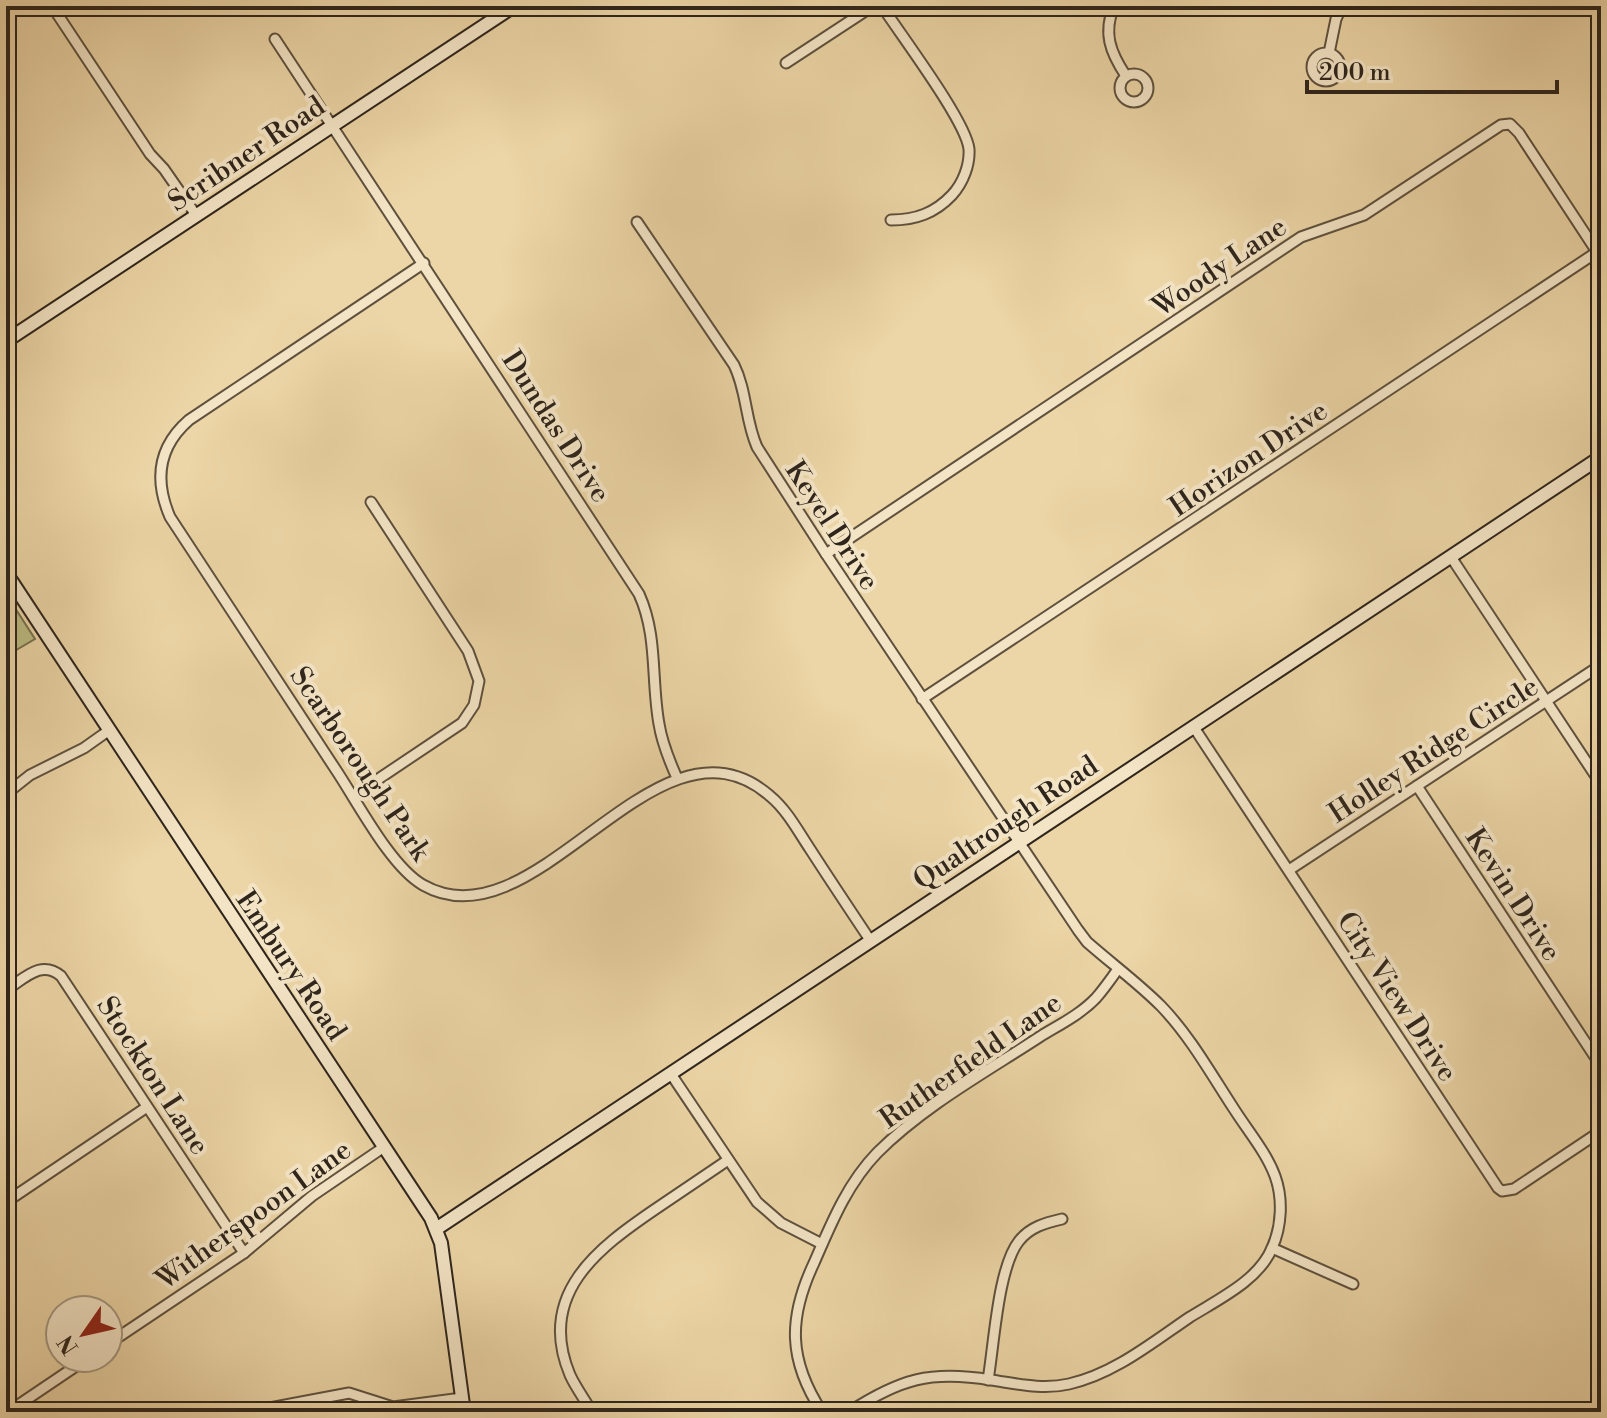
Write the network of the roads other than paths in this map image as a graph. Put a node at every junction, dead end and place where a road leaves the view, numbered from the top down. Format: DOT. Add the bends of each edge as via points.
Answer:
graph roads {
  1 [pos="52,6"];
  2 [pos="514,6"];
  3 [pos="873,6"];
  4 [pos="882,6"];
  5 [pos="1114,6"];
  6 [pos="1340,6"];
  7 [pos="275,39"];
  8 [pos="1329,53"];
  9 [pos="786,63"];
  10 [pos="1126,76"];
  11 [pos="331,125"];
  12 [pos="196,215"];
  13 [pos="891,220"];
  14 [pos="637,222"];
  15 [pos="1599,255"];
  16 [pos="424,263"];
  17 [pos="6,341"];
  18 [pos="1601,457"];
  19 [pos="371,502"];
  20 [pos="826,554"];
  21 [pos="1451,557"];
  22 [pos="6,573"];
  23 [pos="1601,665"];
  24 [pos="922,699"];
  25 [pos="1546,701"];
  26 [pos="1193,726"];
  27 [pos="108,731"];
  28 [pos="677,778"];
  29 [pos="1601,784"];
  30 [pos="1417,786"];
  31 [pos="6,794"];
  32 [pos="353,796"];
  33 [pos="1019,842"];
  34 [pos="1289,870"];
  35 [pos="870,940"];
  36 [pos="1118,969"];
  37 [pos="6,990"];
  38 [pos="1601,1066"];
  39 [pos="671,1074"];
  40 [pos="147,1107"];
  41 [pos="1601,1131"];
  42 [pos="384,1147"];
  43 [pos="728,1160"];
  44 [pos="6,1202"];
  45 [pos="1062,1219"];
  46 [pos="436,1229"];
  47 [pos="822,1244"];
  48 [pos="1272,1248"];
  49 [pos="244,1253"];
  50 [pos="1353,1284"];
  51 [pos="124,1333"];
  52 [pos="64,1374"];
  53 [pos="988,1380"];
  54 [pos="463,1405"];
  55 [pos="8,1412"];
  56 [pos="248,1412"];
  57 [pos="592,1412"];
  58 [pos="822,1412"];
  59 [pos="849,1412"];
  1 -- 12 [label="street"];
  2 -- 11 [label="street, Scribner Road"];
  3 -- 9 [label="street"];
  4 -- 13 [label="street" via="961,125 969,151 963,178 947,199 915,220"];
  5 -- 10 [label="street" via="1108,41"];
  6 -- 8 [label="street"];
  7 -- 11 [label="street, Dundas Drive"];
  11 -- 12 [label="street, Scribner Road"];
  11 -- 16 [label="street, Dundas Drive"];
  12 -- 17 [label="street, Scribner Road"];
  14 -- 20 [label="street, Keyel Drive" via="734,365 757,447"];
  15 -- 20 [label="street, Woody Lane" via="1519,133 1510,124 1501,125 1364,215 1301,237"];
  15 -- 24 [label="street, Horizon Drive"];
  16 -- 28 [label="street, Dundas Drive" via="639,594 652,631 662,741"];
  16 -- 32 [label="street, Scarborough Park" via="189,420 172,437 162,459 161,488 170,517"];
  18 -- 21 [label="street, Qualtrough Road"];
  19 -- 32 [label="street" via="468,651 479,681 474,705 462,723"];
  20 -- 24 [label="street, Keyel Drive"];
  21 -- 25 [label="street"];
  21 -- 26 [label="street, Qualtrough Road"];
  22 -- 27 [label="street, Embury Road"];
  23 -- 25 [label="street, Holley Ridge Circle"];
  24 -- 33 [label="street, Keyel Drive"];
  25 -- 29 [label="street"];
  25 -- 30 [label="street, Holley Ridge Circle"];
  26 -- 33 [label="street, Qualtrough Road"];
  26 -- 34 [label="street, City View Drive"];
  27 -- 31 [label="street" via="19,781"];
  27 -- 42 [label="street, Embury Road"];
  28 -- 32 [label="street, Scarborough Park" via="510,886 476,897 439,893 410,877"];
  28 -- 35 [label="street, Scarborough Park" via="727,776 771,796"];
  30 -- 34 [label="street, Holley Ridge Circle"];
  30 -- 38 [label="street, Kevin Drive"];
  33 -- 35 [label="street, Qualtrough Road"];
  33 -- 36 [label="street, Keyel Drive" via="1087,942"];
  34 -- 41 [label="street, City View Drive" via="1498,1188 1514,1189"];
  35 -- 39 [label="street, Qualtrough Road"];
  36 -- 47 [label="street, Rutherfield Lane" via="1088,1006 929,1110 877,1153 841,1201"];
  36 -- 48 [label="street, Keyel Drive" via="1176,1023 1267,1160 1279,1195"];
  37 -- 40 [label="street, Stockton Lane" via="40,969 54,970"];
  39 -- 43 [label="street"];
  39 -- 46 [label="street, Qualtrough Road"];
  40 -- 44 [label="street"];
  40 -- 49 [label="street, Stockton Lane"];
  42 -- 46 [label="street, Embury Road"];
  42 -- 49 [label="street, Witherspoon Lane" via="312,1196"];
  43 -- 47 [label="street" via="767,1212"];
  43 -- 57 [label="street" via="617,1235 580,1271 564,1308 562,1343 571,1378"];
  45 -- 53 [label="street" via="1030,1230 1010,1256"];
  46 -- 54 [label="street, Embury Road"];
  47 -- 58 [label="street, Rutherfield Lane" via="801,1290 795,1320 797,1357"];
  48 -- 50 [label="street"];
  48 -- 53 [label="street" via="1257,1270 1230,1292 1106,1371 1046,1387"];
  49 -- 51 [label="street, Witherspoon Lane"];
  52 -- 55 [label="street"];
  53 -- 59 [label="street" via="924,1377 899,1384"];
  54 -- 56 [label="street" via="393,1407 349,1393"];
}
